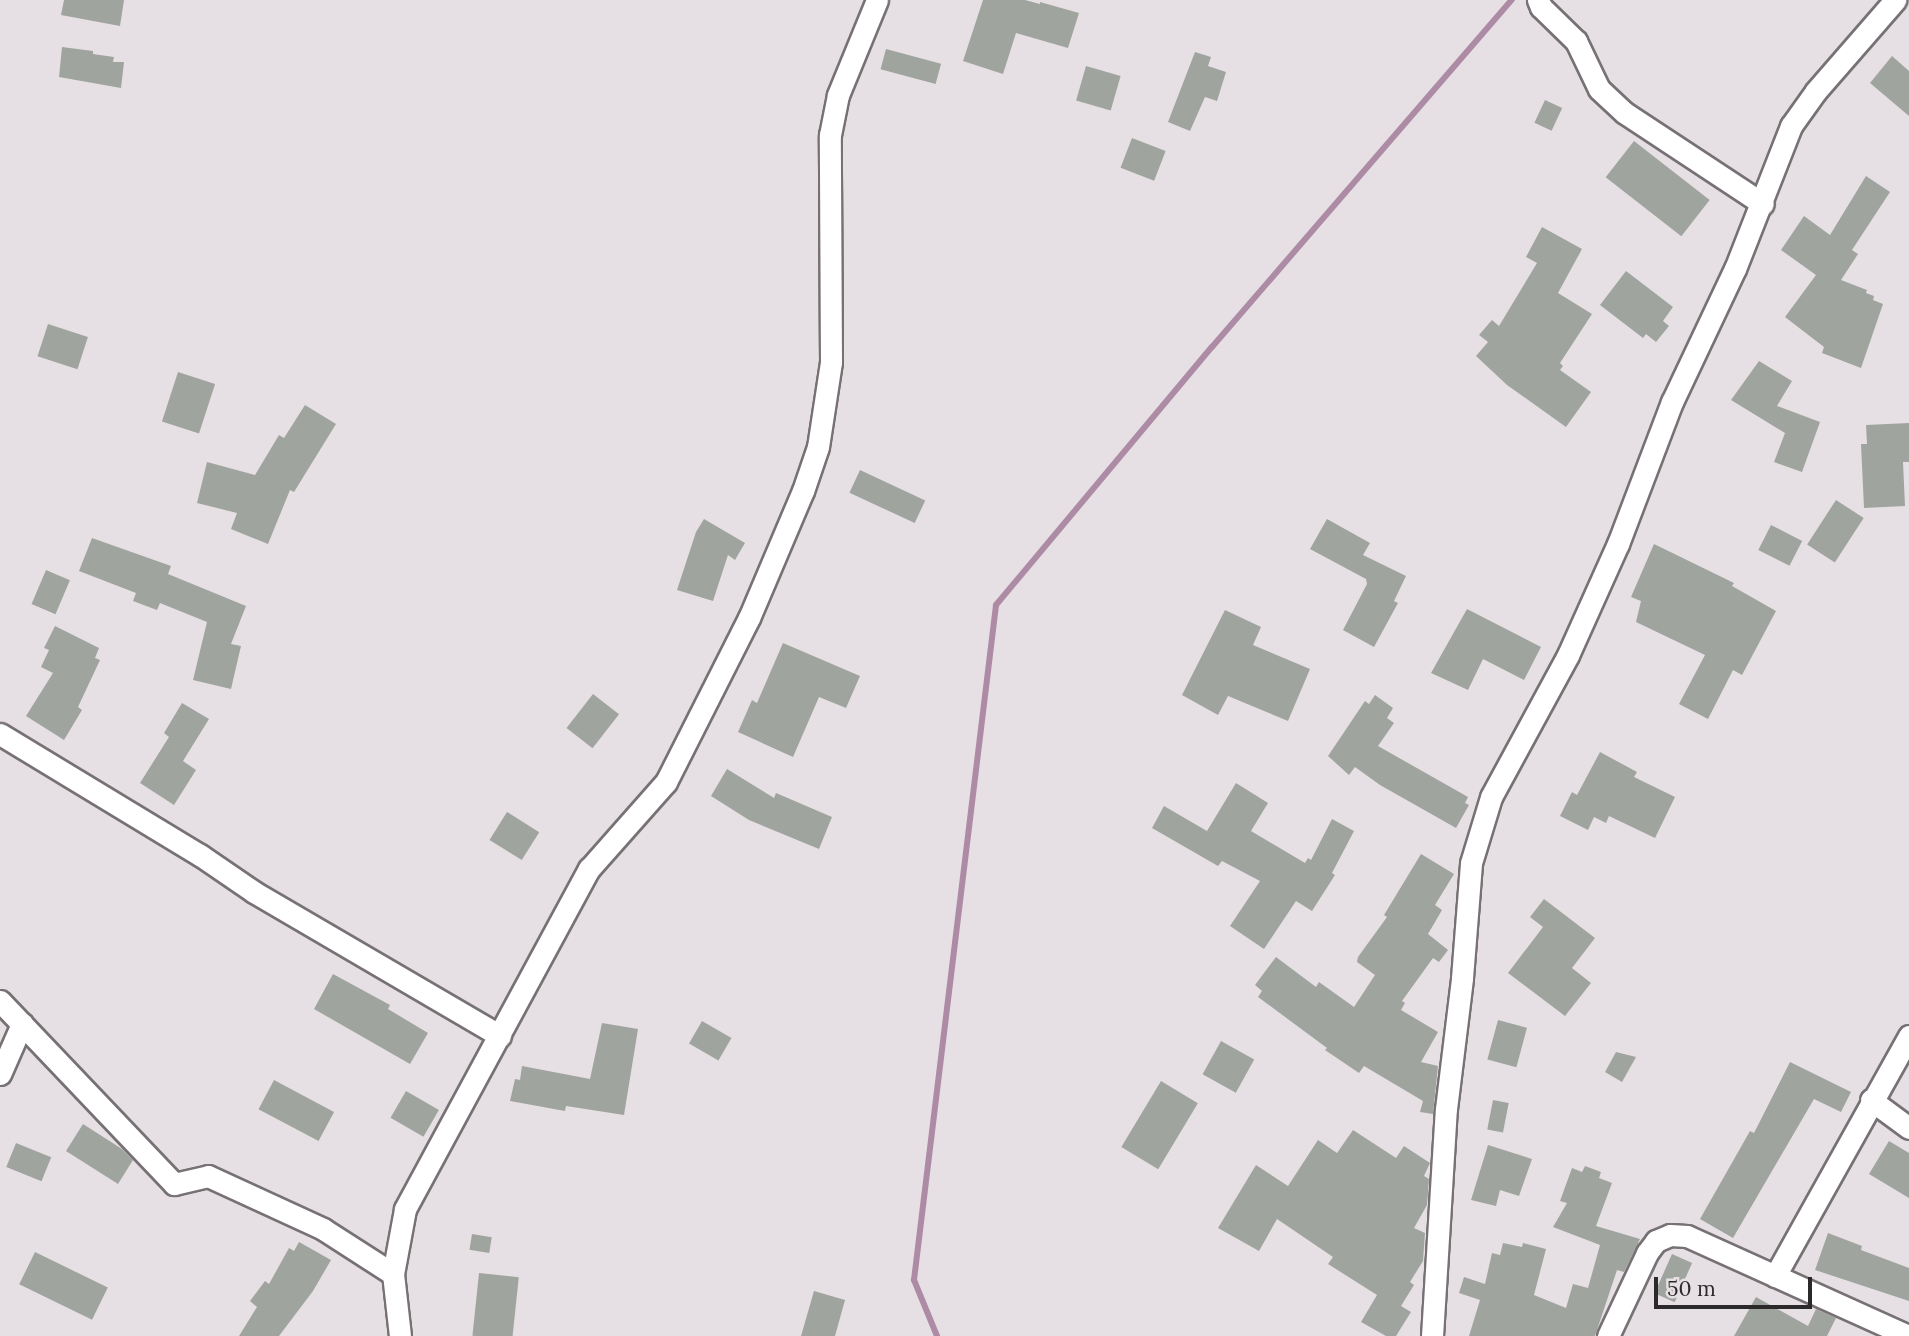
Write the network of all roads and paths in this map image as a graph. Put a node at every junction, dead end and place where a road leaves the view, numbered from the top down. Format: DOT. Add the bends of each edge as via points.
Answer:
graph roads {
  1 [pos="877,0"];
  2 [pos="1538,0"];
  3 [pos="1895,0"];
  4 [pos="1763,204"];
  5 [pos="0,734"];
  6 [pos="0,1001"];
  7 [pos="22,1024"];
  8 [pos="1909,1035"];
  9 [pos="500,1036"];
  10 [pos="0,1074"];
  11 [pos="1871,1100"];
  12 [pos="1909,1128"];
  13 [pos="393,1274"];
  14 [pos="1775,1276"];
  15 [pos="400,1336"];
  16 [pos="1432,1336"];
  17 [pos="1608,1336"];
  18 [pos="1908,1336"];
  1 -- 9 [label="street" via="838,95 830,135 831,362 818,447 803,491 749,618 666,782 589,869"];
  2 -- 4 [label="street" via="1576,41 1599,89 1625,113"];
  3 -- 4 [label="street" via="1791,127"];
  4 -- 16 [label="street" via="1672,402 1623,531 1568,655 1491,797 1479,831 1471,863 1446,1109"];
  5 -- 9 [label="street"];
  6 -- 7 [label="street"];
  7 -- 10 [label="street"];
  7 -- 13 [label="street" via="174,1184 208,1176 323,1229"];
  8 -- 11 [label="street"];
  9 -- 13 [label="street" via="405,1209"];
  11 -- 12 [label="street"];
  11 -- 14 [label="street"];
  13 -- 15 [label="street"];
  14 -- 17 [label="street" via="1687,1236 1670,1235 1656,1241 1647,1253"];
  14 -- 18 [label="street"];
}
